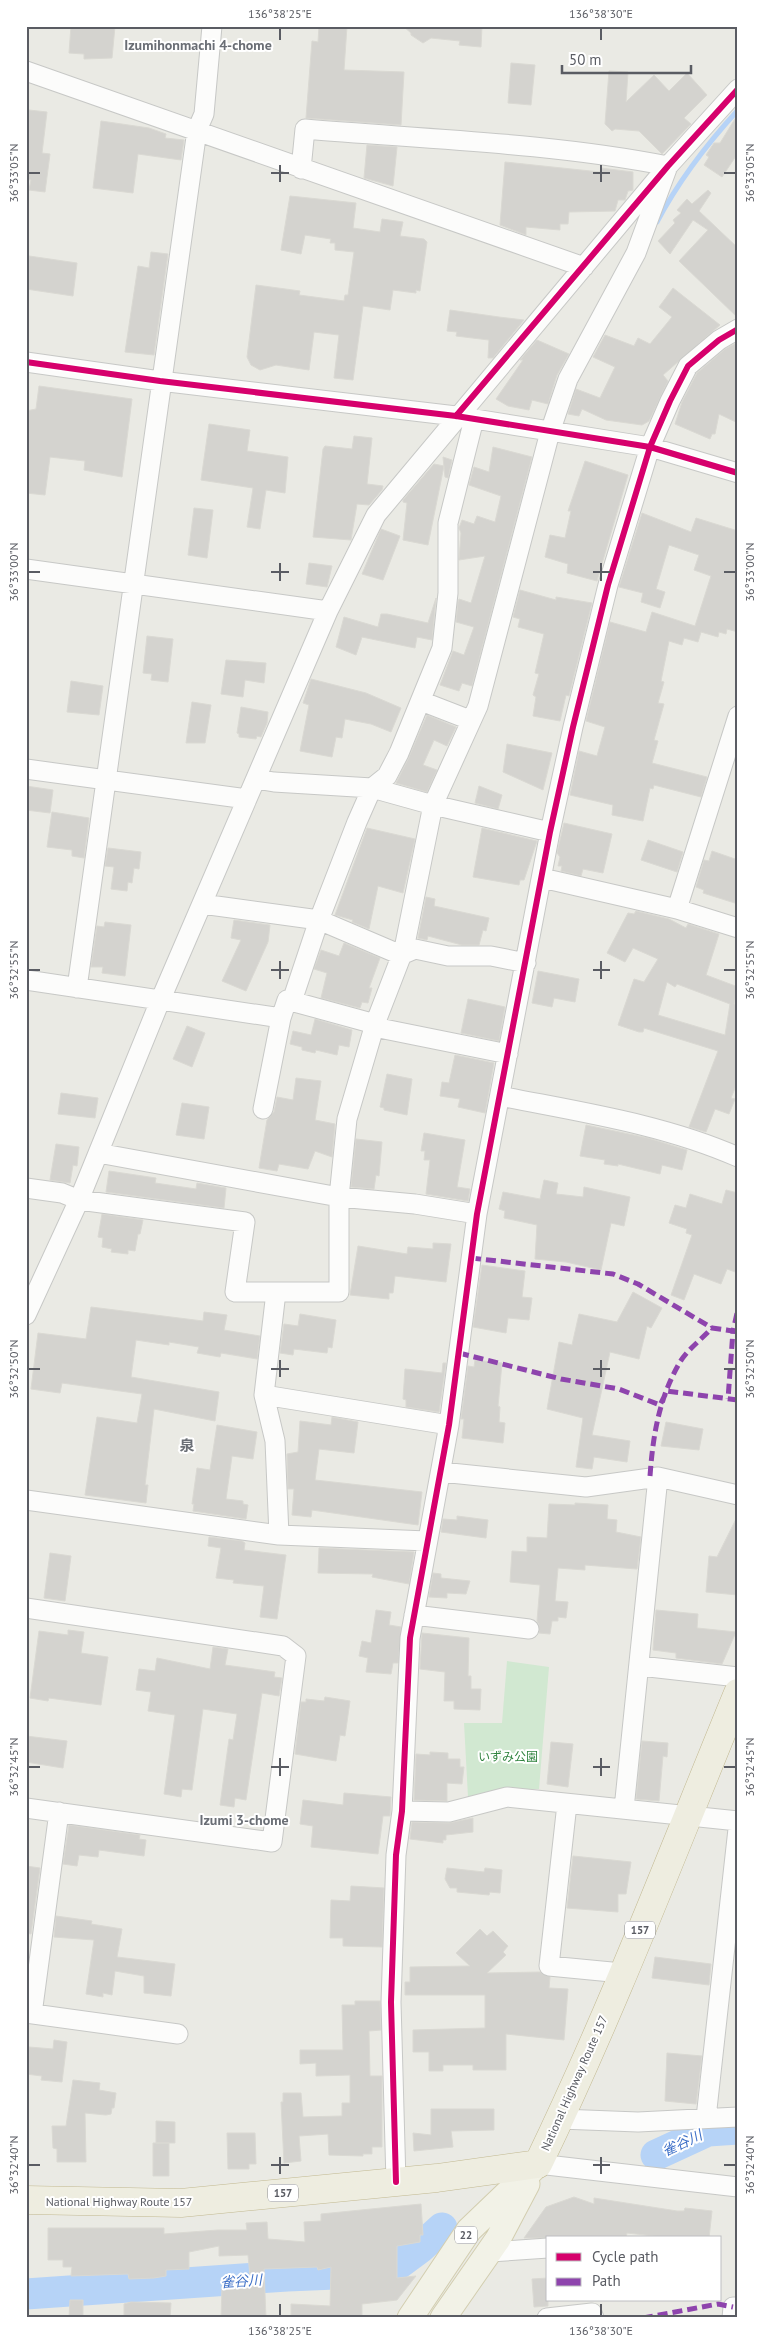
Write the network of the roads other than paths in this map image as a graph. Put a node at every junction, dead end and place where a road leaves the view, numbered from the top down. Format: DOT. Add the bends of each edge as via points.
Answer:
graph roads {
  1 [pos="212,26"];
  2 [pos="26,71"];
  3 [pos="738,89"];
  4 [pos="197,130"];
  5 [pos="668,166"];
  6 [pos="301,169"];
  7 [pos="584,267"];
  8 [pos="738,329"];
  9 [pos="26,362"];
  10 [pos="160,381"];
  11 [pos="465,418"];
  12 [pos="550,432"];
  13 [pos="650,447"];
  14 [pos="738,473"];
  15 [pos="26,569"];
  16 [pos="134,583"];
  17 [pos="328,611"];
  18 [pos="421,701"];
  19 [pos="738,716"];
  20 [pos="470,720"];
  21 [pos="26,769"];
  22 [pos="256,779"];
  23 [pos="107,781"];
  24 [pos="372,788"];
  25 [pos="247,799"];
  26 [pos="433,805"];
  27 [pos="550,832"];
  28 [pos="542,878"];
  29 [pos="202,904"];
  30 [pos="677,909"];
  31 [pos="319,920"];
  32 [pos="738,928"];
  33 [pos="401,955"];
  34 [pos="526,963"];
  35 [pos="26,980"];
  36 [pos="77,988"];
  37 [pos="160,1001"];
  38 [pos="292,1001"];
  39 [pos="280,1018"];
  40 [pos="375,1024"];
  41 [pos="508,1054"];
  42 [pos="500,1096"];
  43 [pos="263,1109"];
  44 [pos="98,1153"];
  45 [pos="738,1157"];
  46 [pos="26,1188"];
  47 [pos="339,1197"];
  48 [pos="79,1200"];
  49 [pos="477,1214"];
  50 [pos="276,1292"];
  51 [pos="26,1315"];
  52 [pos="264,1394"];
  53 [pos="449,1426"];
  54 [pos="441,1472"];
  55 [pos="658,1476"];
  56 [pos="738,1495"];
  57 [pos="26,1500"];
  58 [pos="279,1535"];
  59 [pos="427,1541"];
  60 [pos="26,1608"];
  61 [pos="414,1615"];
  62 [pos="529,1629"];
  63 [pos="640,1666"];
  64 [pos="738,1677"];
  65 [pos="738,1694"];
  66 [pos="567,1804"];
  67 [pos="26,1808"];
  68 [pos="624,1809"];
  69 [pos="402,1811"];
  70 [pos="59,1812"];
  71 [pos="687,1817"];
  72 [pos="738,1821"];
  73 [pos="738,1829"];
  74 [pos="622,1973"];
  75 [pos="29,2013"];
  76 [pos="178,2034"];
  77 [pos="738,2117"];
  78 [pos="706,2118"];
  79 [pos="560,2119"];
  80 [pos="538,2164"];
  81 [pos="396,2182"];
  82 [pos="738,2187"];
  83 [pos="26,2200"];
  84 [pos="546,2248"];
  85 [pos="490,2252"];
  86 [pos="738,2307"];
  87 [pos="592,2310"];
  88 [pos="452,2315"];
  89 [pos="410,2318"];
  90 [pos="547,2318"];
  91 [pos="732,2318"];
  1 -- 4 [label="street" via="204,114"];
  2 -- 4 [label="street"];
  3 -- 5 [label="street"];
  4 -- 6 [label="street"];
  4 -- 10 [label="street"];
  5 -- 6 [label="street" via="523,147 305,129"];
  5 -- 7 [label="street"];
  5 -- 12 [label="street" via="636,253 568,379"];
  6 -- 7 [label="street"];
  7 -- 11 [label="street"];
  8 -- 13 [label="street" via="688,366"];
  9 -- 10 [label="street"];
  10 -- 11 [label="street"];
  10 -- 16 [label="street"];
  11 -- 12 [label="street"];
  11 -- 17 [label="street" via="376,515"];
  11 -- 18 [label="street" via="448,523 448,593 442,648"];
  12 -- 13 [label="street"];
  12 -- 20 [label="street" via="485,685"];
  13 -- 14 [label="street"];
  13 -- 27 [label="street" via="608,585"];
  15 -- 16 [label="street"];
  16 -- 17 [label="street"];
  16 -- 23 [label="street"];
  17 -- 22 [label="street"];
  18 -- 20 [label="street"];
  18 -- 24 [label="street" via="387,776"];
  19 -- 30 [label="street"];
  20 -- 26 [label="street"];
  21 -- 23 [label="street"];
  22 -- 24 [label="street"];
  22 -- 25 [label="street"];
  23 -- 25 [label="street"];
  23 -- 36 [label="street"];
  24 -- 26 [label="street"];
  24 -- 31 [label="street"];
  25 -- 29 [label="street"];
  26 -- 27 [label="street"];
  26 -- 33 [label="street"];
  27 -- 28 [label="street"];
  28 -- 30 [label="street"];
  28 -- 34 [label="street"];
  29 -- 31 [label="street"];
  29 -- 37 [label="street"];
  30 -- 32 [label="street"];
  31 -- 33 [label="street"];
  31 -- 38 [label="street"];
  33 -- 34 [label="street" via="415,949 448,956 491,956"];
  33 -- 40 [label="street"];
  34 -- 41 [label="street"];
  35 -- 36 [label="street"];
  36 -- 37 [label="street"];
  37 -- 39 [label="street"];
  37 -- 44 [label="street"];
  38 -- 39 [label="street" via="287,1000"];
  38 -- 40 [label="street"];
  39 -- 43 [label="street"];
  40 -- 41 [label="street" via="379,1028 436,1041"];
  40 -- 47 [label="street" via="347,1119"];
  41 -- 42 [label="street"];
  42 -- 45 [label="street" via="651,1128 706,1143"];
  42 -- 49 [label="street"];
  44 -- 47 [label="street"];
  44 -- 48 [label="street"];
  46 -- 48 [label="street" via="62,1193"];
  47 -- 49 [label="street"];
  47 -- 50 [label="street" via="339,1292"];
  48 -- 50 [label="street" via="245,1222 235,1292"];
  48 -- 51 [label="street"];
  49 -- 53 [label="street"];
  50 -- 52 [label="street"];
  52 -- 53 [label="street"];
  52 -- 58 [label="street" via="275,1441"];
  53 -- 54 [label="street"];
  54 -- 55 [label="street" via="586,1487"];
  54 -- 59 [label="street"];
  55 -- 56 [label="street"];
  55 -- 63 [label="street"];
  57 -- 58 [label="street"];
  58 -- 59 [label="street"];
  59 -- 61 [label="street"];
  60 -- 70 [label="street" via="283,1646 296,1656 272,1842"];
  61 -- 62 [label="street"];
  61 -- 69 [label="street" via="410,1638"];
  63 -- 64 [label="street"];
  63 -- 68 [label="street"];
  65 -- 71 [label="highway, National Highway Route 157 / 157"];
  66 -- 68 [label="street"];
  66 -- 69 [label="street" via="507,1797 450,1812"];
  66 -- 74 [label="street" via="550,1966"];
  67 -- 70 [label="street"];
  68 -- 71 [label="street"];
  69 -- 81 [label="street" via="396,1855 391,2002"];
  70 -- 75 [label="street"];
  71 -- 72 [label="street"];
  71 -- 74 [label="highway, National Highway Route 157 / 157"];
  73 -- 78 [label="street"];
  74 -- 79 [label="highway, National Highway Route 157 / 157"];
  75 -- 76 [label="street"];
  77 -- 78 [label="street"];
  78 -- 79 [label="street" via="638,2122"];
  79 -- 80 [label="highway, National Highway Route 157 / 157"];
  80 -- 81 [label="highway, National Highway Route 157 / 157"];
  80 -- 82 [label="street"];
  80 -- 85 [label="main road, 22"];
  80 -- 89 [label="main road, 22" via="469,2230"];
  81 -- 83 [label="highway, National Highway Route 157 / 157" via="180,2203"];
  84 -- 85 [label="street"];
  85 -- 88 [label="main road, 22"];
  86 -- 91 [label="street" via="733,2307"];
  87 -- 90 [label="street"];
}
